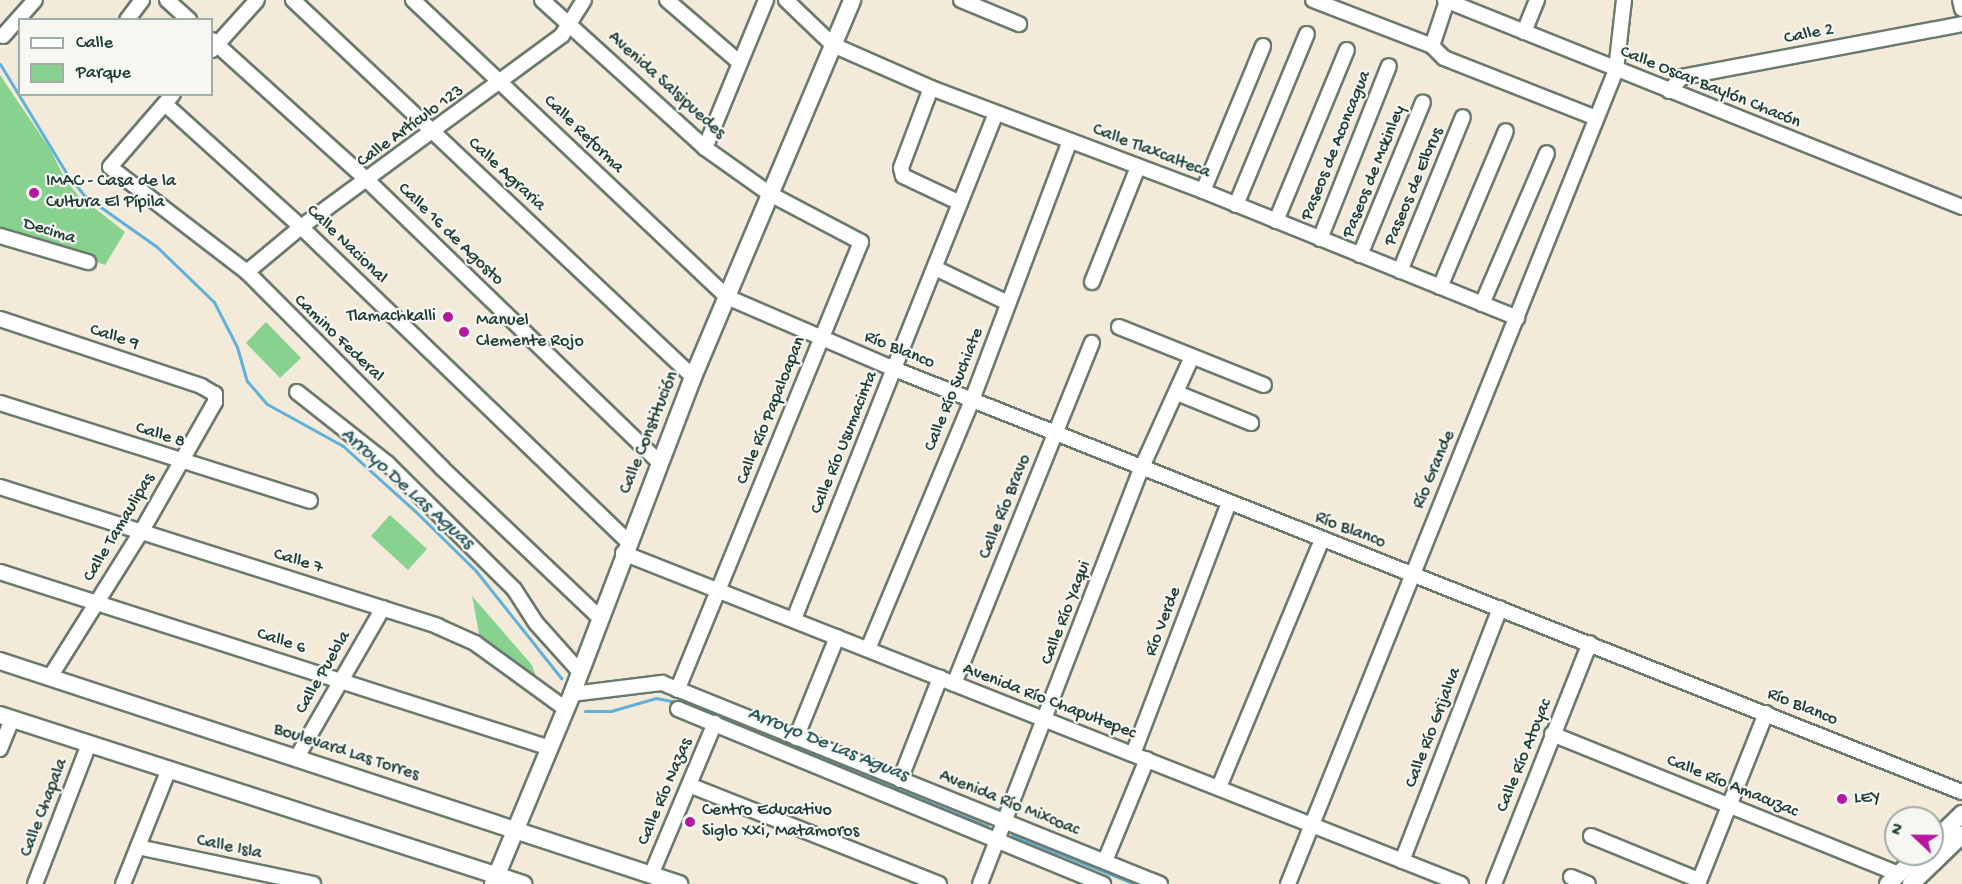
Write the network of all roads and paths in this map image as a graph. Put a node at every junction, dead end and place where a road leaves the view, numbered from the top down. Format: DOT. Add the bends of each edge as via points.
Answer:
graph roads {
  1 [pos="36,0"];
  2 [pos="142,0"];
  3 [pos="168,0"];
  4 [pos="257,0"];
  5 [pos="293,0"];
  6 [pos="413,0"];
  7 [pos="542,0"];
  8 [pos="584,0"];
  9 [pos="667,0"];
  10 [pos="766,0"];
  11 [pos="786,0"];
  12 [pos="852,0"];
  13 [pos="961,0"];
  14 [pos="1313,0"];
  15 [pos="1446,0"];
  16 [pos="1537,0"];
  17 [pos="1624,0"];
  18 [pos="1960,0"];
  19 [pos="1470,4"];
  20 [pos="1962,9"];
  21 [pos="20,18"];
  22 [pos="128,18"];
  23 [pos="187,18"];
  24 [pos="18,20"];
  25 [pos="1019,24"];
  26 [pos="1962,24"];
  27 [pos="572,25"];
  28 [pos="1524,32"];
  29 [pos="1307,34"];
  30 [pos="3,36"];
  31 [pos="213,45"];
  32 [pos="833,45"];
  33 [pos="1263,46"];
  34 [pos="1432,46"];
  35 [pos="1347,50"];
  36 [pos="740,63"];
  37 [pos="1389,66"];
  38 [pos="1616,70"];
  39 [pos="502,82"];
  40 [pos="931,88"];
  41 [pos="1669,91"];
  42 [pos="169,99"];
  43 [pos="1423,102"];
  44 [pos="996,113"];
  45 [pos="1463,117"];
  46 [pos="1596,118"];
  47 [pos="1506,131"];
  48 [pos="435,132"];
  49 [pos="1070,141"];
  50 [pos="705,148"];
  51 [pos="1547,153"];
  52 [pos="1138,167"];
  53 [pos="368,181"];
  54 [pos="1203,192"];
  55 [pos="770,194"];
  56 [pos="960,203"];
  57 [pos="1236,205"];
  58 [pos="1962,207"];
  59 [pos="1276,221"];
  60 [pos="301,227"];
  61 [pos="1320,238"];
  62 [pos="2,240"];
  63 [pos="1360,255"];
  64 [pos="88,262"];
  65 [pos="935,268"];
  66 [pos="1400,271"];
  67 [pos="247,272"];
  68 [pos="1092,282"];
  69 [pos="1440,287"];
  70 [pos="727,297"];
  71 [pos="1008,303"];
  72 [pos="1482,304"];
  73 [pos="1517,318"];
  74 [pos="0,319"];
  75 [pos="1119,327"];
  76 [pos="821,338"];
  77 [pos="1092,343"];
  78 [pos="1192,357"];
  79 [pos="894,369"];
  80 [pos="693,377"];
  81 [pos="1264,385"];
  82 [pos="297,392"];
  83 [pos="1177,393"];
  84 [pos="215,394"];
  85 [pos="972,400"];
  86 [pos="0,403"];
  87 [pos="1251,423"];
  88 [pos="1055,432"];
  89 [pos="181,462"];
  90 [pos="659,462"];
  91 [pos="1142,467"];
  92 [pos="0,487"];
  93 [pos="310,501"];
  94 [pos="1230,503"];
  95 [pos="141,532"];
  96 [pos="1322,539"];
  97 [pos="625,547"];
  98 [pos="0,572"];
  99 [pos="1410,573"];
  100 [pos="722,589"];
  101 [pos="96,602"];
  102 [pos="383,608"];
  103 [pos="1500,608"];
  104 [pos="600,618"];
  105 [pos="794,619"];
  106 [pos="837,637"];
  107 [pos="1590,643"];
  108 [pos="867,649"];
  109 [pos="0,661"];
  110 [pos="580,672"];
  111 [pos="50,677"];
  112 [pos="940,678"];
  113 [pos="341,680"];
  114 [pos="954,684"];
  115 [pos="677,690"];
  116 [pos="569,702"];
  117 [pos="678,709"];
  118 [pos="1766,713"];
  119 [pos="6,717"];
  120 [pos="1046,720"];
  121 [pos="715,723"];
  122 [pos="1552,734"];
  123 [pos="796,738"];
  124 [pos="89,744"];
  125 [pos="550,748"];
  126 [pos="0,749"];
  127 [pos="1133,754"];
  128 [pos="297,757"];
  129 [pos="1147,759"];
  130 [pos="169,769"];
  131 [pos="900,780"];
  132 [pos="689,785"];
  133 [pos="1219,788"];
  134 [pos="1962,792"];
  135 [pos="1730,806"];
  136 [pos="1962,814"];
  137 [pos="1005,821"];
  138 [pos="1310,826"];
  139 [pos="516,831"];
  140 [pos="1944,831"];
  141 [pos="1962,835"];
  142 [pos="1591,836"];
  143 [pos="996,843"];
  144 [pos="138,847"];
  145 [pos="1105,861"];
  146 [pos="1402,861"];
  147 [pos="1911,866"];
  148 [pos="651,875"];
  149 [pos="1571,877"];
  150 [pos="496,878"];
  151 [pos="1900,880"];
  152 [pos="1699,882"];
  153 [pos="35,884"];
  154 [pos="123,884"];
  155 [pos="313,884"];
  156 [pos="524,884"];
  157 [pos="679,884"];
  158 [pos="939,884"];
  159 [pos="980,884"];
  160 [pos="1103,884"];
  161 [pos="1160,884"];
  162 [pos="1288,884"];
  163 [pos="1461,884"];
  164 [pos="1494,884"];
  165 [pos="1588,884"];
  1 -- 21 [label="street"];
  2 -- 22 [label="street"];
  3 -- 23 [label="street"];
  4 -- 31 [label="street"];
  5 -- 48 [label="street, Calle Agraria"];
  6 -- 39 [label="street, Calle Reforma"];
  7 -- 27 [label="street, Avenida Salsipuedes"];
  8 -- 27 [label="street, Calle Artículo 123"];
  9 -- 36 [label="street"];
  10 -- 36 [label="street"];
  11 -- 32 [label="street, Calle Tlaxcalteca"];
  12 -- 32 [label="main road, Calle Constitución"];
  13 -- 25 [label="street"];
  14 -- 34 [label="street"];
  15 -- 19 [label="street, Calle Oscar Baylón Chacón"];
  15 -- 34 [label="street"];
  16 -- 28 [label="street"];
  17 -- 38 [label="street, Río Grande"];
  18 -- 20 [label="street"];
  19 -- 28 [label="street, Calle Oscar Baylón Chacón"];
  24 -- 30 [label="street"];
  26 -- 41 [label="street, Calle 2" via="1682,77"];
  27 -- 39 [label="street, Calle Artículo 123"];
  27 -- 50 [label="street, Avenida Salsipuedes"];
  28 -- 38 [label="street, Calle Oscar Baylón Chacón"];
  29 -- 57 [label="street"];
  31 -- 53 [label="street, Calle 16 de Agosto"];
  32 -- 40 [label="street, Calle Tlaxcalteca"];
  32 -- 55 [label="main road, Calle Constitución"];
  33 -- 54 [label="street"];
  34 -- 46 [label="street" via="1444,58"];
  35 -- 59 [label="street"];
  36 -- 50 [label="street"];
  37 -- 61 [label="street, Paseos de Aconcagua"];
  38 -- 41 [label="street, Calle Oscar Baylón Chacón"];
  38 -- 46 [label="street, Río Grande"];
  39 -- 48 [label="street, Calle Artículo 123"];
  39 -- 70 [label="street, Calle Reforma"];
  40 -- 44 [label="street, Calle Tlaxcalteca"];
  40 -- 56 [label="street" via="901,168 903,176"];
  41 -- 58 [label="street, Calle Oscar Baylón Chacón"];
  42 -- 60 [label="street, Calle Nacional"];
  42 -- 67 [label="street, Camino Federal" via="110,167"];
  43 -- 63 [label="street, Paseos de Mckinley"];
  44 -- 49 [label="street, Calle Tlaxcalteca"];
  44 -- 56 [label="street, Calle Río Usumacinta"];
  45 -- 66 [label="street, Paseos de Elbrus"];
  46 -- 73 [label="street, Río Grande"];
  47 -- 69 [label="street"];
  48 -- 53 [label="street, Calle Artículo 123"];
  48 -- 80 [label="street, Calle Agraria"];
  49 -- 52 [label="street, Calle Tlaxcalteca"];
  49 -- 71 [label="street, Calle Río Suchiate"];
  50 -- 55 [label="street, Avenida Salsipuedes"];
  51 -- 72 [label="street"];
  52 -- 54 [label="street, Calle Tlaxcalteca"];
  52 -- 68 [label="street"];
  53 -- 60 [label="street, Calle Artículo 123"];
  53 -- 90 [label="street, Calle 16 de Agosto"];
  54 -- 57 [label="street, Calle Tlaxcalteca"];
  55 -- 70 [label="main road, Calle Constitución"];
  55 -- 76 [label="street, Calle Río Papaloapan" via="861,242"];
  56 -- 65 [label="street, Calle Río Usumacinta"];
  57 -- 59 [label="street, Calle Tlaxcalteca"];
  59 -- 61 [label="street, Calle Tlaxcalteca"];
  60 -- 67 [label="street, Calle Artículo 123"];
  60 -- 97 [label="street, Calle Nacional"];
  61 -- 63 [label="street, Calle Tlaxcalteca"];
  62 -- 64 [label="street, Decima"];
  63 -- 66 [label="street, Calle Tlaxcalteca"];
  65 -- 71 [label="street"];
  65 -- 79 [label="street, Calle Río Usumacinta"];
  66 -- 69 [label="street, Calle Tlaxcalteca"];
  67 -- 104 [label="street, Camino Federal" via="442,468"];
  69 -- 72 [label="street, Calle Tlaxcalteca"];
  70 -- 76 [label="street, Río Blanco"];
  70 -- 80 [label="main road, Calle Constitución"];
  71 -- 85 [label="street, Calle Río Suchiate"];
  72 -- 73 [label="street, Calle Tlaxcalteca"];
  73 -- 99 [label="street, Río Grande"];
  74 -- 84 [label="street, Calle 9"];
  75 -- 78 [label="street"];
  76 -- 79 [label="street, Río Blanco"];
  76 -- 100 [label="street, Calle Río Papaloapan"];
  77 -- 88 [label="street, Calle Río Bravo"];
  78 -- 81 [label="street"];
  78 -- 83 [label="street, Calle Río Yaqui"];
  79 -- 85 [label="street, Río Blanco"];
  79 -- 105 [label="street, Calle Río Usumacinta"];
  80 -- 90 [label="main road, Calle Constitución"];
  82 -- 110 [label="street" via="387,463 514,589 536,624"];
  83 -- 87 [label="street"];
  83 -- 91 [label="street, Calle Río Yaqui"];
  84 -- 89 [label="street, Calle Tamaulipas" via="215,402"];
  85 -- 88 [label="street, Río Blanco"];
  85 -- 108 [label="street, Calle Río Suchiate"];
  86 -- 89 [label="street, Calle 8"];
  88 -- 91 [label="street, Río Blanco"];
  88 -- 114 [label="street, Calle Río Bravo"];
  89 -- 93 [label="street, Calle 8"];
  89 -- 95 [label="street, Calle Tamaulipas"];
  90 -- 97 [label="main road, Calle Constitución"];
  91 -- 94 [label="street, Río Blanco"];
  91 -- 120 [label="street, Calle Río Yaqui"];
  92 -- 95 [label="street, Calle 7"];
  94 -- 96 [label="street, Río Blanco"];
  94 -- 127 [label="street, Río Verde"];
  95 -- 101 [label="street, Calle Tamaulipas"];
  95 -- 102 [label="street, Calle 7"];
  96 -- 99 [label="street, Río Blanco"];
  96 -- 133 [label="street"];
  97 -- 100 [label="street, Avenida Río Chapultepec"];
  97 -- 104 [label="main road, Calle Constitución"];
  98 -- 101 [label="street, Calle 6"];
  99 -- 103 [label="street, Río Blanco"];
  99 -- 138 [label="street, Río Grande"];
  100 -- 105 [label="street, Avenida Río Chapultepec"];
  100 -- 115 [label="street, Calle Río Papaloapan"];
  101 -- 111 [label="street, Calle Tamaulipas"];
  101 -- 113 [label="street, Calle 6"];
  102 -- 113 [label="street, Calle Puebla"];
  102 -- 116 [label="street, Calle 7" via="475,643"];
  103 -- 107 [label="street, Río Blanco"];
  103 -- 146 [label="street, Calle Río Grijalva"];
  104 -- 110 [label="main road, Calle Constitución"];
  105 -- 106 [label="street, Avenida Río Chapultepec"];
  106 -- 108 [label="street, Avenida Río Chapultepec"];
  106 -- 123 [label="street"];
  107 -- 118 [label="street, Río Blanco"];
  107 -- 122 [label="street, Calle Río Atoyac"];
  108 -- 112 [label="street, Avenida Río Chapultepec"];
  109 -- 111 [label="main road, Boulevard Las Torres"];
  110 -- 116 [label="main road, Calle Constitución"];
  111 -- 128 [label="main road, Boulevard Las Torres"];
  112 -- 114 [label="street, Avenida Río Chapultepec"];
  112 -- 131 [label="street"];
  113 -- 125 [label="street, Calle 6"];
  113 -- 128 [label="street, Calle Puebla"];
  114 -- 120 [label="street, Avenida Río Chapultepec"];
  115 -- 116 [label="street, Avenida Río Mixcoac" via="657,683"];
  115 -- 123 [label="street, Avenida Río Mixcoac"];
  116 -- 125 [label="main road, Calle Constitución"];
  117 -- 121 [label="street"];
  118 -- 134 [label="street, Río Blanco"];
  118 -- 135 [label="street"];
  119 -- 124 [label="main road"];
  119 -- 126 [label="street"];
  120 -- 127 [label="street, Avenida Río Chapultepec"];
  120 -- 137 [label="street, Calle Río Yaqui"];
  121 -- 132 [label="street, Calle Río Nazas"];
  121 -- 143 [label="street"];
  122 -- 135 [label="street, Calle Río Amacuzac"];
  122 -- 164 [label="street, Calle Río Atoyac"];
  123 -- 131 [label="street, Avenida Río Mixcoac"];
  124 -- 130 [label="main road"];
  124 -- 153 [label="street, Calle Chapala"];
  125 -- 139 [label="main road, Calle Constitución"];
  127 -- 129 [label="street, Avenida Río Chapultepec"];
  128 -- 139 [label="main road, Boulevard Las Torres"];
  129 -- 133 [label="street, Avenida Río Chapultepec"];
  129 -- 145 [label="street"];
  130 -- 144 [label="street"];
  130 -- 150 [label="main road"];
  131 -- 137 [label="street, Avenida Río Mixcoac"];
  132 -- 148 [label="street, Calle Río Nazas"];
  132 -- 158 [label="street"];
  133 -- 138 [label="street, Avenida Río Chapultepec"];
  135 -- 151 [label="street, Calle Río Amacuzac"];
  135 -- 152 [label="street"];
  136 -- 140 [label="main road"];
  137 -- 143 [label="street, Calle Río Yaqui"];
  137 -- 145 [label="street, Avenida Río Mixcoac"];
  138 -- 146 [label="street, Avenida Río Chapultepec"];
  138 -- 162 [label="street, Río Grande"];
  139 -- 148 [label="main road, Boulevard Las Torres"];
  139 -- 150 [label="main road, Calle Constitución"];
  141 -- 151 [label="main road"];
  142 -- 152 [label="street"];
  143 -- 159 [label="street, Calle Río Yaqui"];
  143 -- 160 [label="street"];
  144 -- 154 [label="street"];
  144 -- 155 [label="street, Calle Isla"];
  145 -- 161 [label="street, Avenida Río Mixcoac"];
  146 -- 163 [label="street, Avenida Río Chapultepec"];
  147 -- 151 [label="main road"];
  148 -- 157 [label="main road, Boulevard Las Torres"];
  149 -- 165 [label="street"];
  150 -- 156 [label="main road"];
}
